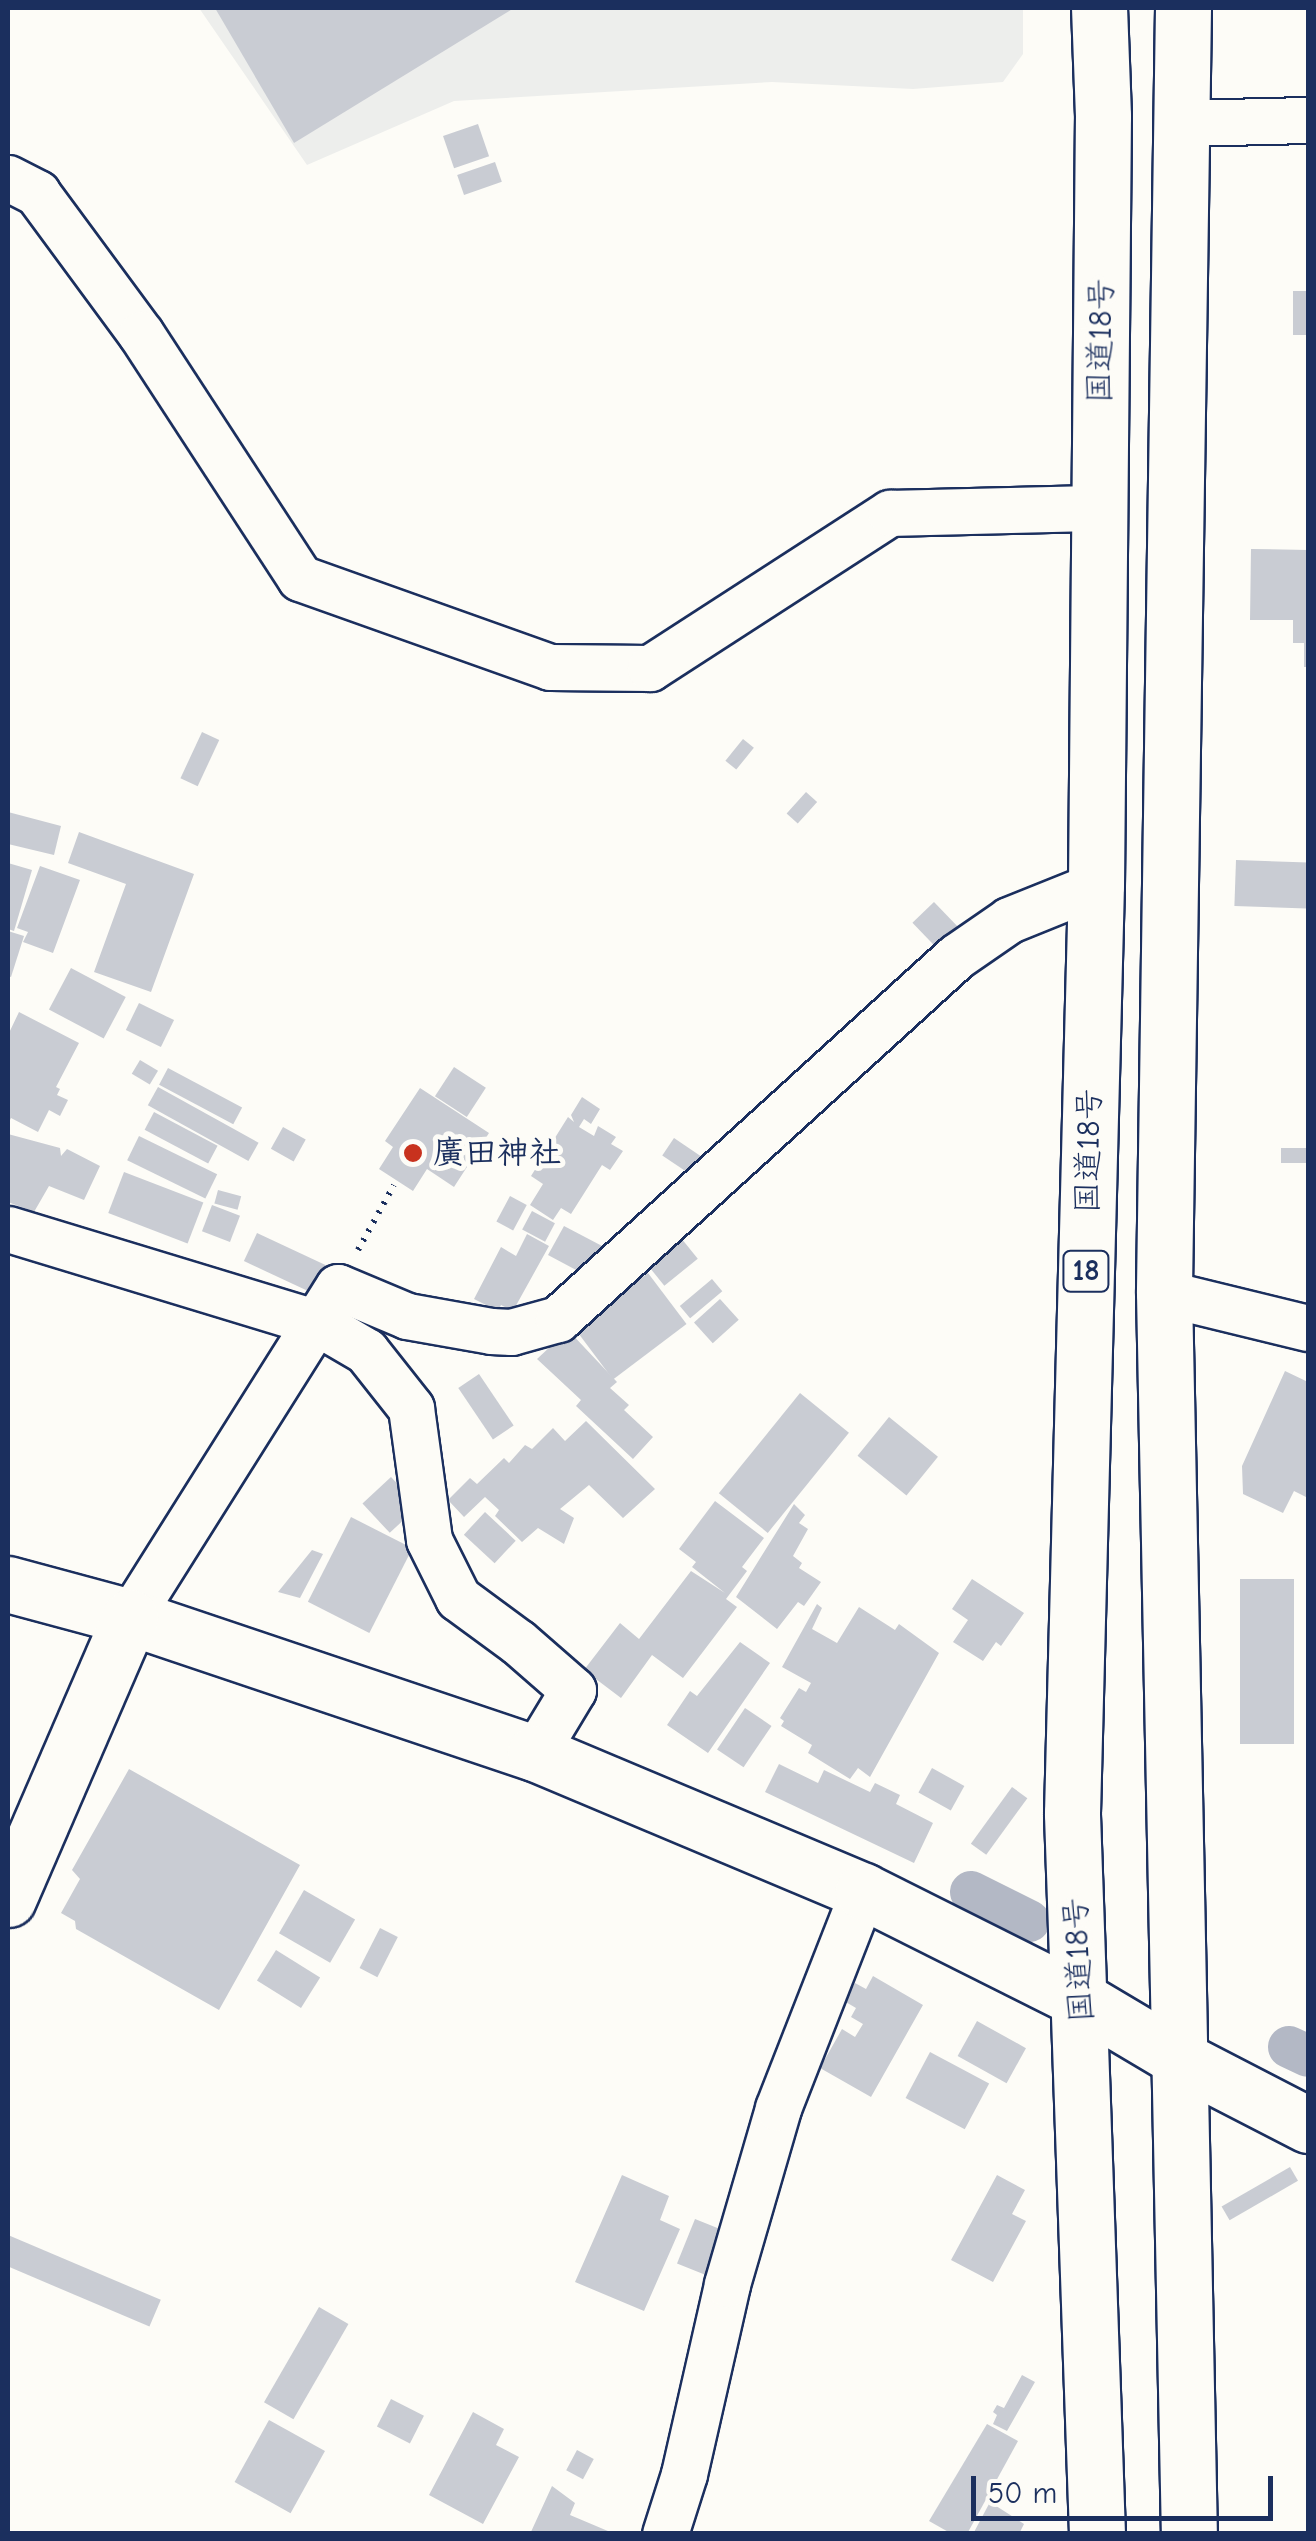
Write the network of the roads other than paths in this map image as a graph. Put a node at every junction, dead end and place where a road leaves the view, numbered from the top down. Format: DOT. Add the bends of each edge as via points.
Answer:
graph roads {
  1 [pos="1099,8"];
  2 [pos="1182,8"];
  3 [pos="1308,120"];
  4 [pos="1184,123"];
  5 [pos="8,178"];
  6 [pos="1100,508"];
  7 [pos="1096,885"];
  8 [pos="8,1229"];
  9 [pos="1164,1293"];
  10 [pos="328,1304"];
  11 [pos="1308,1328"];
  12 [pos="8,1584"];
  13 [pos="130,1616"];
  14 [pos="535,1754"];
  15 [pos="862,1891"];
  16 [pos="8,1900"];
  17 [pos="1081,2000"];
  18 [pos="1182,2060"];
  19 [pos="1308,2125"];
  20 [pos="666,2534"];
  21 [pos="1097,2534"];
  22 [pos="1188,2534"];
  1 -- 6 [label="main road, 国道18号 / 18"];
  2 -- 4 [label="main road"];
  3 -- 4 [label="street"];
  4 -- 9 [label="main road"];
  5 -- 6 [label="street" via="37,192 141,334 300,578 550,668 650,668 890,513"];
  6 -- 7 [label="main road, 国道18号 / 18"];
  7 -- 10 [label="street" via="1009,920 957,956 558,1318 491,1331"];
  7 -- 17 [label="main road, 国道18号 / 18" via="1072,1813"];
  8 -- 10 [label="street"];
  9 -- 11 [label="street"];
  9 -- 18 [label="main road"];
  10 -- 13 [label="street"];
  10 -- 14 [label="street" via="410,1408 429,1540 458,1598 573,1690"];
  12 -- 13 [label="main road"];
  13 -- 14 [label="main road"];
  13 -- 16 [label="main road"];
  14 -- 15 [label="main road"];
  15 -- 17 [label="main road"];
  15 -- 20 [label="street" via="778,2108"];
  17 -- 18 [label="main road"];
  17 -- 21 [label="main road, 国道18号 / 18"];
  18 -- 19 [label="main road"];
  18 -- 22 [label="main road"];
}
